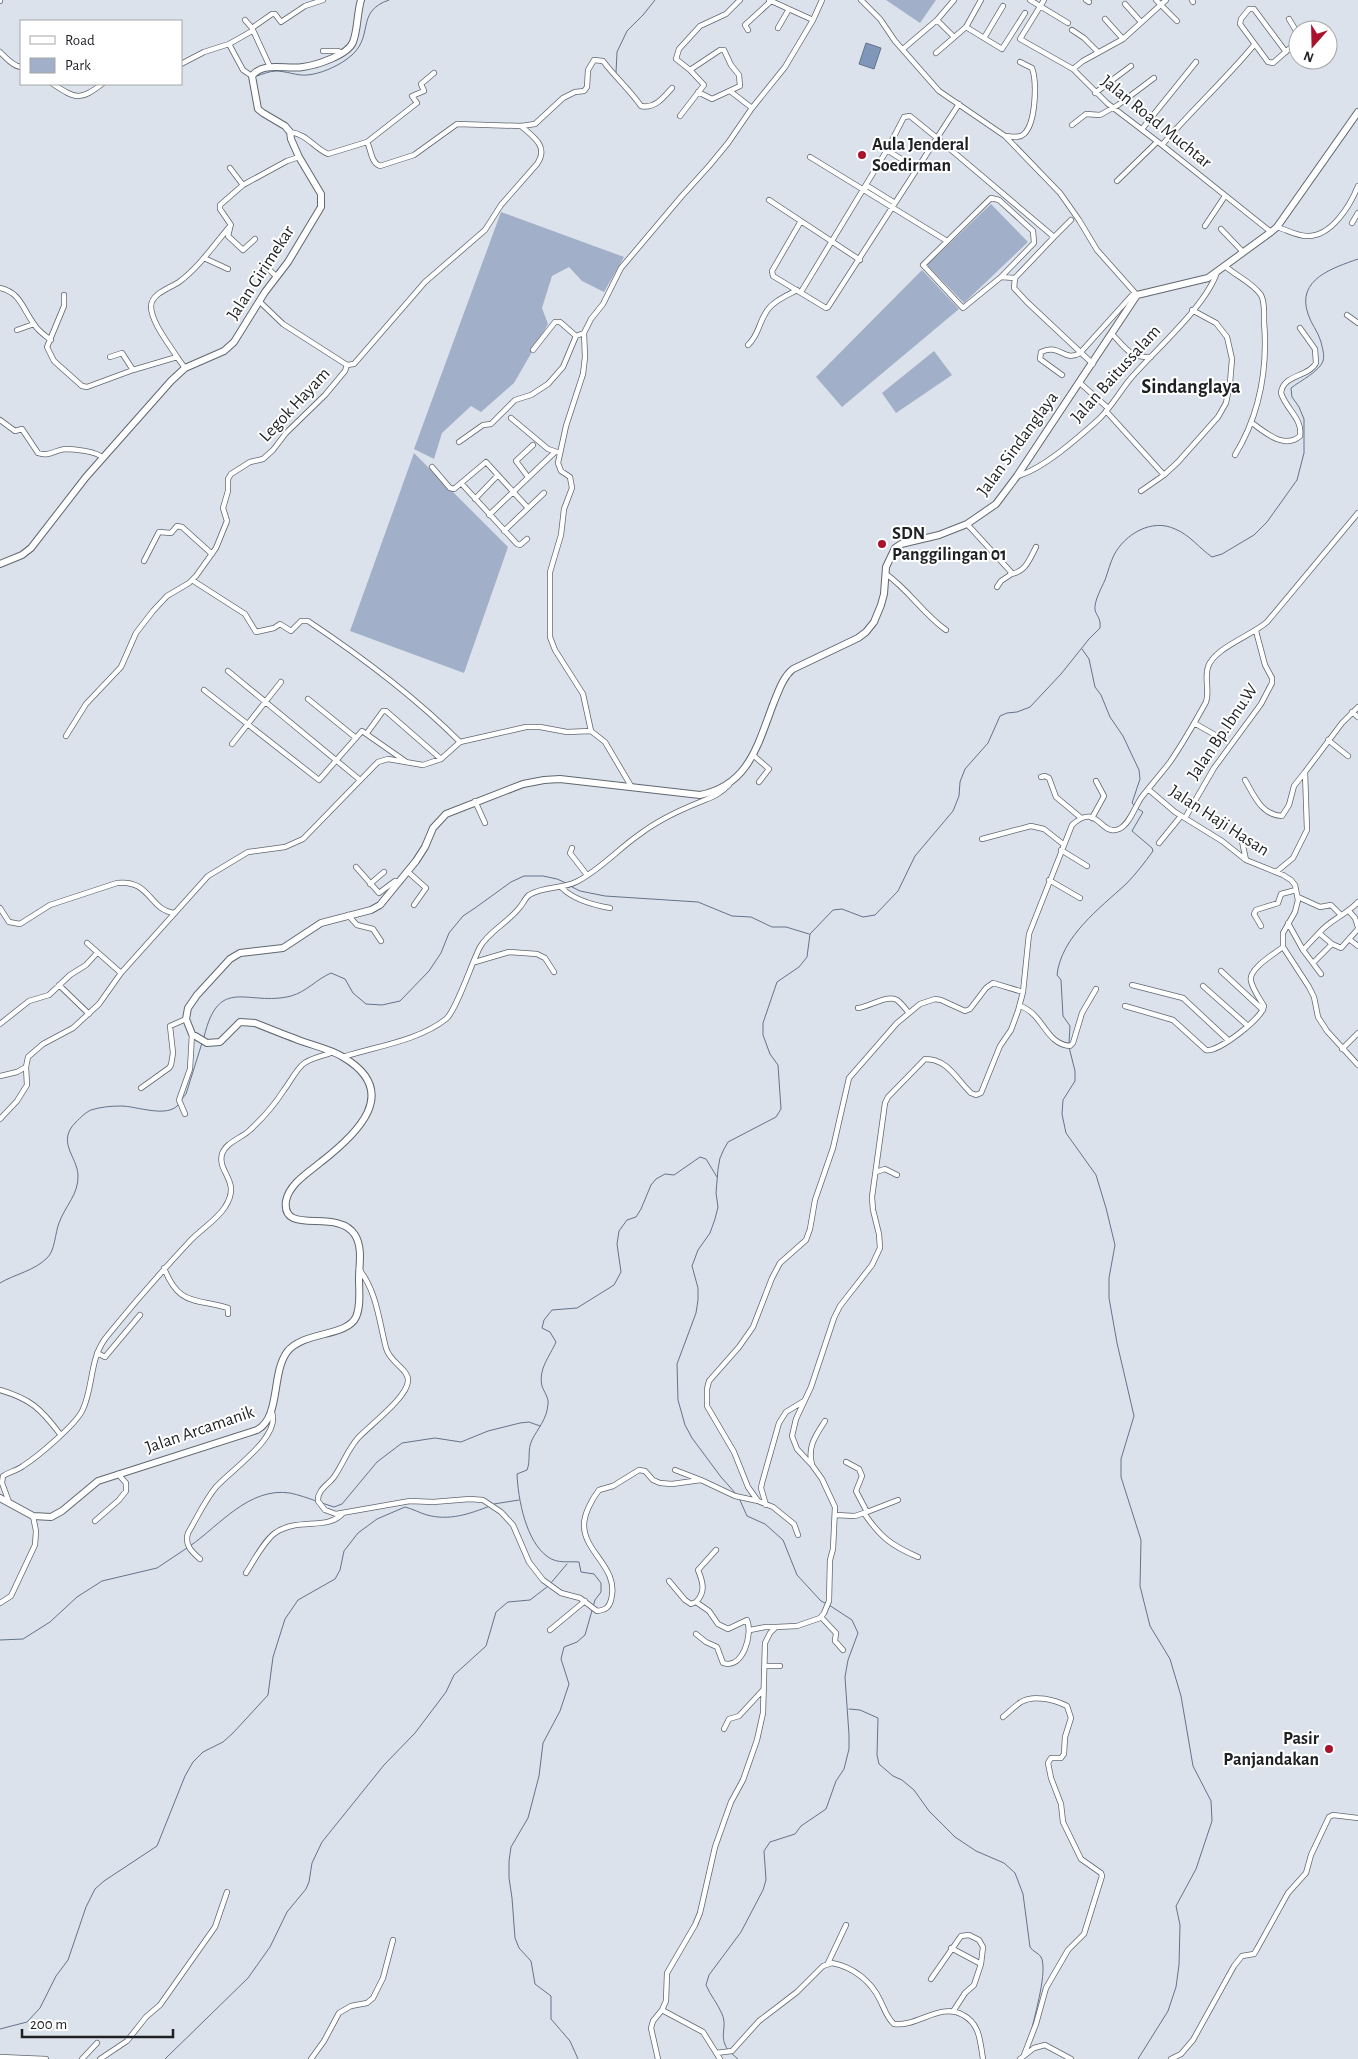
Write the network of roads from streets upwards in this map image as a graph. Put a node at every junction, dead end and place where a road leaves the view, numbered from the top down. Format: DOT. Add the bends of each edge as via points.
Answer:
graph roads {
  1 [pos="323,0"];
  2 [pos="361,0"];
  3 [pos="740,0"];
  4 [pos="822,0"];
  5 [pos="861,0"];
  6 [pos="954,0"];
  7 [pos="982,0"];
  8 [pos="1030,0"];
  9 [pos="1044,0"];
  10 [pos="1156,0"];
  11 [pos="1166,0"];
  12 [pos="770,1"];
  13 [pos="1125,4"];
  14 [pos="1161,5"];
  15 [pos="1003,6"];
  16 [pos="1040,6"];
  17 [pos="789,9"];
  18 [pos="1025,13"];
  19 [pos="1105,19"];
  20 [pos="245,20"];
  21 [pos="813,20"];
  22 [pos="937,20"];
  23 [pos="1177,21"];
  24 [pos="1068,22"];
  25 [pos="1141,22"];
  26 [pos="966,27"];
  27 [pos="778,28"];
  28 [pos="252,30"];
  29 [pos="748,30"];
  30 [pos="1072,30"];
  31 [pos="954,37"];
  32 [pos="984,38"];
  33 [pos="1123,39"];
  34 [pos="229,44"];
  35 [pos="1254,45"];
  36 [pos="904,49"];
  37 [pos="323,51"];
  38 [pos="0,52"];
  39 [pos="1098,52"];
  40 [pos="1286,52"];
  41 [pos="343,53"];
  42 [pos="936,53"];
  43 [pos="6,58"];
  44 [pos="0,62"];
  45 [pos="1020,62"];
  46 [pos="1196,62"];
  47 [pos="182,63"];
  48 [pos="1131,66"];
  49 [pos="20,67"];
  50 [pos="270,67"];
  51 [pos="1073,69"];
  52 [pos="690,70"];
  53 [pos="434,73"];
  54 [pos="252,76"];
  55 [pos="1154,78"];
  56 [pos="55,85"];
  57 [pos="101,85"];
  58 [pos="672,88"];
  59 [pos="730,91"];
  60 [pos="698,92"];
  61 [pos="1095,93"];
  62 [pos="959,104"];
  63 [pos="752,108"];
  64 [pos="1112,108"];
  65 [pos="1357,115"];
  66 [pos="680,116"];
  67 [pos="1072,125"];
  68 [pos="521,126"];
  69 [pos="1142,129"];
  70 [pos="290,132"];
  71 [pos="1005,136"];
  72 [pos="937,138"];
  73 [pos="366,142"];
  74 [pos="1157,142"];
  75 [pos="1162,145"];
  76 [pos="887,150"];
  77 [pos="299,157"];
  78 [pos="810,157"];
  79 [pos="230,168"];
  80 [pos="917,169"];
  81 [pos="1117,181"];
  82 [pos="243,185"];
  83 [pos="1358,186"];
  84 [pos="864,187"];
  85 [pos="1225,196"];
  86 [pos="770,200"];
  87 [pos="1350,203"];
  88 [pos="894,205"];
  89 [pos="1358,212"];
  90 [pos="1072,220"];
  91 [pos="801,221"];
  92 [pos="1352,222"];
  93 [pos="231,225"];
  94 [pos="1205,226"];
  95 [pos="1277,227"];
  96 [pos="1221,229"];
  97 [pos="1271,232"];
  98 [pos="1054,236"];
  99 [pos="255,239"];
  100 [pos="831,241"];
  101 [pos="947,241"];
  102 [pos="1243,252"];
  103 [pos="204,258"];
  104 [pos="860,260"];
  105 [pos="263,264"];
  106 [pos="1225,266"];
  107 [pos="228,269"];
  108 [pos="1217,272"];
  109 [pos="277,277"];
  110 [pos="1001,277"];
  111 [pos="1015,278"];
  112 [pos="0,288"];
  113 [pos="799,291"];
  114 [pos="1136,294"];
  115 [pos="64,295"];
  116 [pos="259,301"];
  117 [pos="1192,310"];
  118 [pos="1347,315"];
  119 [pos="1358,323"];
  120 [pos="34,324"];
  121 [pos="1300,328"];
  122 [pos="17,330"];
  123 [pos="584,334"];
  124 [pos="1112,334"];
  125 [pos="576,336"];
  126 [pos="51,340"];
  127 [pos="748,345"];
  128 [pos="533,350"];
  129 [pos="1080,353"];
  130 [pos="110,357"];
  131 [pos="177,357"];
  132 [pos="1150,357"];
  133 [pos="1093,364"];
  134 [pos="347,365"];
  135 [pos="185,368"];
  136 [pos="133,370"];
  137 [pos="1062,375"];
  138 [pos="1080,383"];
  139 [pos="1107,409"];
  140 [pos="512,418"];
  141 [pos="0,420"];
  142 [pos="1252,423"];
  143 [pos="459,442"];
  144 [pos="533,445"];
  145 [pos="555,452"];
  146 [pos="561,452"];
  147 [pos="1235,455"];
  148 [pos="103,458"];
  149 [pos="432,467"];
  150 [pos="498,475"];
  151 [pos="1164,475"];
  152 [pos="1018,476"];
  153 [pos="528,477"];
  154 [pos="461,483"];
  155 [pos="1141,491"];
  156 [pos="513,492"];
  157 [pos="544,493"];
  158 [pos="475,499"];
  159 [pos="528,508"];
  160 [pos="1358,513"];
  161 [pos="489,515"];
  162 [pos="966,524"];
  163 [pos="504,531"];
  164 [pos="527,539"];
  165 [pos="1036,547"];
  166 [pos="212,554"];
  167 [pos="144,561"];
  168 [pos="0,564"];
  169 [pos="886,574"];
  170 [pos="1011,574"];
  171 [pos="192,580"];
  172 [pos="997,587"];
  173 [pos="946,630"];
  174 [pos="1256,631"];
  175 [pos="228,671"];
  176 [pos="280,682"];
  177 [pos="204,690"];
  178 [pos="308,699"];
  179 [pos="265,702"];
  180 [pos="1358,706"];
  181 [pos="1352,712"];
  182 [pos="1358,717"];
  183 [pos="1194,723"];
  184 [pos="248,724"];
  185 [pos="591,731"];
  186 [pos="367,733"];
  187 [pos="66,736"];
  188 [pos="356,738"];
  189 [pos="1224,740"];
  190 [pos="1328,740"];
  191 [pos="460,742"];
  192 [pos="232,744"];
  193 [pos="754,755"];
  194 [pos="1348,756"];
  195 [pos="441,759"];
  196 [pos="336,760"];
  197 [pos="408,764"];
  198 [pos="1305,772"];
  199 [pos="1041,776"];
  200 [pos="360,780"];
  201 [pos="1096,780"];
  202 [pos="1245,780"];
  203 [pos="760,782"];
  204 [pos="730,784"];
  205 [pos="631,786"];
  206 [pos="1148,789"];
  207 [pos="475,801"];
  208 [pos="1080,817"];
  209 [pos="1183,817"];
  210 [pos="1092,818"];
  211 [pos="486,823"];
  212 [pos="1240,832"];
  213 [pos="982,839"];
  214 [pos="1159,843"];
  215 [pos="1063,844"];
  216 [pos="572,848"];
  217 [pos="1061,850"];
  218 [pos="1246,860"];
  219 [pos="1087,866"];
  220 [pos="356,867"];
  221 [pos="408,871"];
  222 [pos="384,872"];
  223 [pos="1276,872"];
  224 [pos="587,875"];
  225 [pos="1049,880"];
  226 [pos="398,882"];
  227 [pos="370,884"];
  228 [pos="562,888"];
  229 [pos="1296,890"];
  230 [pos="1298,897"];
  231 [pos="1080,898"];
  232 [pos="1358,902"];
  233 [pos="414,906"];
  234 [pos="0,908"];
  235 [pos="610,908"];
  236 [pos="1349,911"];
  237 [pos="175,914"];
  238 [pos="1340,914"];
  239 [pos="348,915"];
  240 [pos="1288,923"];
  241 [pos="1261,926"];
  242 [pos="1358,928"];
  243 [pos="1319,932"];
  244 [pos="1349,939"];
  245 [pos="381,941"];
  246 [pos="87,943"];
  247 [pos="1332,944"];
  248 [pos="1358,946"];
  249 [pos="1283,948"];
  250 [pos="1304,950"];
  251 [pos="97,953"];
  252 [pos="475,962"];
  253 [pos="1313,963"];
  254 [pos="1220,971"];
  255 [pos="554,972"];
  256 [pos="121,974"];
  257 [pos="1321,974"];
  258 [pos="59,985"];
  259 [pos="1132,985"];
  260 [pos="1203,986"];
  261 [pos="1096,989"];
  262 [pos="1023,992"];
  263 [pos="1020,1006"];
  264 [pos="1125,1006"];
  265 [pos="858,1008"];
  266 [pos="1264,1010"];
  267 [pos="908,1012"];
  268 [pos="89,1014"];
  269 [pos="186,1019"];
  270 [pos="0,1024"];
  271 [pos="1248,1026"];
  272 [pos="1358,1033"];
  273 [pos="192,1034"];
  274 [pos="1228,1040"];
  275 [pos="1342,1050"];
  276 [pos="333,1052"];
  277 [pos="343,1057"];
  278 [pos="1358,1065"];
  279 [pos="26,1067"];
  280 [pos="0,1076"];
  281 [pos="141,1088"];
  282 [pos="186,1114"];
  283 [pos="0,1119"];
  284 [pos="876,1172"];
  285 [pos="897,1175"];
  286 [pos="164,1268"];
  287 [pos="360,1270"];
  288 [pos="228,1314"];
  289 [pos="140,1315"];
  290 [pos="97,1353"];
  291 [pos="0,1390"];
  292 [pos="805,1401"];
  293 [pos="271,1410"];
  294 [pos="825,1421"];
  295 [pos="60,1434"];
  296 [pos="846,1462"];
  297 [pos="812,1465"];
  298 [pos="674,1470"];
  299 [pos="118,1474"];
  300 [pos="701,1480"];
  301 [pos="0,1498"];
  302 [pos="898,1500"];
  303 [pos="758,1501"];
  304 [pos="10,1504"];
  305 [pos="766,1505"];
  306 [pos="343,1513"];
  307 [pos="865,1513"];
  308 [pos="836,1515"];
  309 [pos="33,1516"];
  310 [pos="95,1521"];
  311 [pos="798,1534"];
  312 [pos="716,1550"];
  313 [pos="918,1557"];
  314 [pos="200,1559"];
  315 [pos="246,1574"];
  316 [pos="669,1581"];
  317 [pos="584,1601"];
  318 [pos="696,1602"];
  319 [pos="0,1604"];
  320 [pos="821,1617"];
  321 [pos="776,1627"];
  322 [pos="550,1630"];
  323 [pos="750,1630"];
  324 [pos="696,1634"];
  325 [pos="843,1650"];
  326 [pos="765,1666"];
  327 [pos="780,1666"];
  328 [pos="764,1688"];
  329 [pos="1003,1717"];
  330 [pos="724,1729"];
  331 [pos="1358,1818"];
  332 [pos="227,1892"];
  333 [pos="846,1926"];
  334 [pos="393,1940"];
  335 [pos="951,1948"];
  336 [pos="828,1963"];
  337 [pos="981,1964"];
  338 [pos="932,1979"];
  339 [pos="662,2010"];
  340 [pos="954,2010"];
  341 [pos="97,2043"];
  342 [pos="716,2054"];
  343 [pos="0,2057"];
  344 [pos="1022,2057"];
  345 [pos="46,2059"];
  346 [pos="82,2059"];
  347 [pos="100,2059"];
  348 [pos="311,2059"];
  349 [pos="658,2059"];
  350 [pos="720,2059"];
  351 [pos="983,2059"];
  352 [pos="1071,2059"];
  353 [pos="1171,2059"];
  1 -- 28 [label="street" via="305,6 281,22 276,14 272,14"];
  2 -- 41 [label="street" via="353,42"];
  3 -- 52 [label="street" via="726,14 700,26 679,49 677,60"];
  4 -- 21 [label="street"];
  5 -- 36 [label="street"];
  6 -- 22 [label="street"];
  7 -- 26 [label="street"];
  8 -- 16 [label="street"];
  9 -- 16 [label="street"];
  10 -- 14 [label="street"];
  11 -- 14 [label="street"];
  12 -- 17 [label="street"];
  12 -- 29 [label="street" via="745,25"];
  13 -- 25 [label="street"];
  14 -- 23 [label="street"];
  14 -- 25 [label="street"];
  15 -- 32 [label="street"];
  16 -- 24 [label="street"];
  16 -- 51 [label="street, Jalan Road Muchtar" via="1020,38"];
  17 -- 21 [label="street"];
  17 -- 27 [label="street"];
  18 -- 32 [label="street" via="1002,49"];
  19 -- 33 [label="street"];
  20 -- 28 [label="street"];
  21 -- 63 [label="street" via="785,67"];
  22 -- 31 [label="street"];
  22 -- 36 [label="street"];
  25 -- 33 [label="street"];
  26 -- 31 [label="street"];
  26 -- 32 [label="street"];
  28 -- 34 [label="street"];
  28 -- 50 [label="street"];
  30 -- 39 [label="street"];
  31 -- 42 [label="street"];
  33 -- 39 [label="street"];
  34 -- 47 [label="street"];
  34 -- 54 [label="street" via="243,70"];
  35 -- 40 [label="street" via="1270,64"];
  35 -- 40 [label="street" via="1240,22 1252,8"];
  35 -- 75 [label="street"];
  36 -- 62 [label="street" via="939,91"];
  37 -- 41 [label="street"];
  38 -- 43 [label="street"];
  39 -- 51 [label="street"];
  41 -- 50 [label="street" via="303,67"];
  43 -- 44 [label="street"];
  43 -- 49 [label="street"];
  45 -- 71 [label="street" via="1032,68 1033,110 1024,135"];
  46 -- 69 [label="street"];
  48 -- 61 [label="street"];
  50 -- 54 [label="street"];
  51 -- 61 [label="street, Jalan Road Muchtar"];
  52 -- 59 [label="street" via="724,50 741,84"];
  52 -- 60 [label="street" via="704,84"];
  53 -- 73 [label="street" via="421,84 424,91 412,96 417,103"];
  54 -- 70 [label="street" via="258,109"];
  55 -- 64 [label="street"];
  56 -- 57 [label="street" via="82,97"];
  58 -- 68 [label="street" via="661,101 648,107 641,106 603,61 594,60 588,70 584,91 563,98 535,124"];
  59 -- 60 [label="street" via="712,99"];
  59 -- 63 [label="street"];
  60 -- 66 [label="street"];
  61 -- 64 [label="street, Jalan Road Muchtar"];
  62 -- 71 [label="street"];
  62 -- 72 [label="street"];
  63 -- 123 [label="street" via="728,143 621,268"];
  64 -- 67 [label="street" via="1098,115 1086,114"];
  64 -- 69 [label="street, Jalan Road Muchtar"];
  65 -- 95 [label="street"];
  68 -- 73 [label="street" via="458,124 414,155 380,166 374,161"];
  68 -- 134 [label="street, Legok Hayam" via="538,141 542,151 537,164 501,205 485,230 425,282 354,364"];
  69 -- 74 [label="street, Jalan Road Muchtar"];
  70 -- 73 [label="street" via="306,137 328,154"];
  70 -- 77 [label="street, Jalan Girimekar"];
  71 -- 114 [label="street" via="1060,193 1097,250"];
  72 -- 76 [label="street" via="910,116 905,116"];
  72 -- 80 [label="street"];
  72 -- 98 [label="street"];
  74 -- 75 [label="street, Jalan Road Muchtar"];
  74 -- 81 [label="street"];
  75 -- 85 [label="street, Jalan Road Muchtar"];
  76 -- 80 [label="street"];
  76 -- 84 [label="street"];
  77 -- 82 [label="street"];
  77 -- 109 [label="street, Jalan Girimekar" via="323,202"];
  78 -- 84 [label="street"];
  79 -- 82 [label="street"];
  80 -- 88 [label="street"];
  82 -- 93 [label="street" via="220,205"];
  83 -- 87 [label="street"];
  84 -- 88 [label="street"];
  84 -- 100 [label="street"];
  85 -- 94 [label="street"];
  85 -- 97 [label="street, Jalan Road Muchtar"];
  86 -- 91 [label="street"];
  87 -- 89 [label="street"];
  87 -- 95 [label="street" via="1326,231 1318,235 1302,235"];
  88 -- 101 [label="street"];
  88 -- 104 [label="street"];
  89 -- 92 [label="street"];
  90 -- 98 [label="street"];
  91 -- 100 [label="street"];
  91 -- 113 [label="street" via="772,271 773,276"];
  93 -- 99 [label="street" via="228,236 243,250"];
  93 -- 103 [label="street"];
  95 -- 97 [label="street"];
  96 -- 102 [label="street"];
  97 -- 102 [label="street"];
  98 -- 111 [label="street"];
  100 -- 104 [label="street"];
  100 -- 113 [label="street"];
  101 -- 110 [label="street" via="923,265 963,308"];
  101 -- 110 [label="street" via="991,198 999,200 1033,231 1034,243"];
  102 -- 106 [label="street"];
  103 -- 107 [label="street"];
  103 -- 131 [label="street" via="178,283 152,300 155,319"];
  104 -- 113 [label="street" via="828,308"];
  105 -- 109 [label="street"];
  106 -- 108 [label="street"];
  106 -- 142 [label="street" via="1250,283 1263,298 1264,370"];
  108 -- 114 [label="street" via="1198,281"];
  108 -- 117 [label="street, Jalan Baitussalam" via="1213,283"];
  109 -- 116 [label="street, Jalan Girimekar"];
  110 -- 111 [label="street"];
  111 -- 129 [label="street" via="1016,292"];
  112 -- 120 [label="street" via="17,295"];
  113 -- 127 [label="street" via="771,305 755,339"];
  114 -- 124 [label="street, Jalan Sindanglaya"];
  114 -- 129 [label="street"];
  115 -- 126 [label="street" via="64,306"];
  116 -- 134 [label="street" via="283,324"];
  116 -- 135 [label="street, Jalan Girimekar" via="229,348"];
  117 -- 132 [label="street, Jalan Baitussalam"];
  117 -- 151 [label="street" via="1216,323 1227,337 1232,359 1230,384 1224,408 1218,417"];
  118 -- 119 [label="street"];
  120 -- 122 [label="street"];
  120 -- 126 [label="street"];
  121 -- 142 [label="street" via="1314,349 1316,363 1311,370 1292,378 1281,390 1300,428 1300,436 1290,442 1280,440"];
  123 -- 125 [label="street"];
  123 -- 146 [label="street" via="583,374"];
  124 -- 132 [label="street" via="1129,352 1139,357"];
  124 -- 133 [label="street, Jalan Sindanglaya"];
  125 -- 128 [label="street" via="560,322 555,322"];
  125 -- 143 [label="street" via="562,368 548,384 515,400 491,424 484,425"];
  126 -- 136 [label="street" via="47,348 54,361 84,387"];
  129 -- 133 [label="street"];
  129 -- 137 [label="street" via="1072,357 1053,349 1041,352 1040,359"];
  130 -- 136 [label="street" via="122,353"];
  131 -- 135 [label="street"];
  131 -- 136 [label="street"];
  132 -- 139 [label="street, Jalan Baitussalam"];
  133 -- 138 [label="street, Jalan Sindanglaya"];
  134 -- 166 [label="street, Legok Hayam" via="325,395 273,450 231,474 223,505 227,525"];
  135 -- 148 [label="street, Jalan Girimekar"];
  138 -- 139 [label="street"];
  138 -- 152 [label="street, Jalan Sindanglaya"];
  139 -- 151 [label="street"];
  139 -- 152 [label="street, Jalan Baitussalam" via="1059,452"];
  140 -- 145 [label="street"];
  141 -- 148 [label="street" via="15,431 22,429 38,453 67,449 92,451"];
  142 -- 147 [label="street"];
  144 -- 153 [label="street" via="516,464"];
  145 -- 146 [label="street"];
  145 -- 153 [label="street"];
  146 -- 185 [label="street" via="558,467 570,477 572,488 550,572 550,636 555,650 583,694"];
  148 -- 168 [label="street, Jalan Girimekar" via="30,548"];
  149 -- 154 [label="street" via="450,488 454,489"];
  150 -- 154 [label="street" via="486,462"];
  150 -- 156 [label="street"];
  150 -- 158 [label="street"];
  151 -- 155 [label="street"];
  152 -- 162 [label="street, Jalan Sindanglaya" via="996,504"];
  153 -- 156 [label="street"];
  154 -- 158 [label="street"];
  156 -- 159 [label="street"];
  156 -- 161 [label="street"];
  157 -- 159 [label="street"];
  158 -- 161 [label="street"];
  159 -- 163 [label="street"];
  160 -- 174 [label="street"];
  161 -- 163 [label="street"];
  162 -- 169 [label="street, Jalan Sindanglaya" via="939,535 901,544 895,548 886,566"];
  162 -- 170 [label="street"];
  163 -- 164 [label="street" via="517,544"];
  165 -- 170 [label="street" via="1028,563"];
  166 -- 167 [label="street" via="177,526 170,533 159,532"];
  166 -- 171 [label="street, Legok Hayam"];
  169 -- 173 [label="street"];
  169 -- 193 [label="street, Jalan Sindanglaya" via="881,605 866,632 788,673"];
  170 -- 172 [label="street"];
  171 -- 187 [label="street, Legok Hayam" via="167,596 153,611 136,633 121,667 86,704"];
  171 -- 191 [label="street" via="245,614 256,632 280,624 291,631 301,621 308,621 402,690"];
  174 -- 183 [label="street" via="1218,652 1211,660 1207,671 1209,696"];
  174 -- 209 [label="street, Jalan Bp.Ibnu.W" via="1272,683"];
  175 -- 179 [label="street"];
  176 -- 179 [label="street"];
  177 -- 184 [label="street"];
  178 -- 188 [label="street"];
  179 -- 184 [label="street"];
  179 -- 196 [label="street"];
  180 -- 181 [label="street"];
  181 -- 182 [label="street"];
  181 -- 190 [label="street"];
  183 -- 189 [label="street"];
  183 -- 206 [label="street"];
  184 -- 192 [label="street"];
  184 -- 196 [label="street" via="319,780"];
  185 -- 191 [label="street" via="526,727"];
  185 -- 205 [label="street" via="605,742"];
  186 -- 188 [label="street" via="362,730"];
  186 -- 195 [label="street" via="386,711"];
  186 -- 197 [label="street"];
  188 -- 196 [label="street"];
  190 -- 194 [label="street"];
  190 -- 198 [label="street"];
  191 -- 195 [label="street"];
  193 -- 203 [label="street" via="769,769"];
  193 -- 204 [label="street, Jalan Sindanglaya"];
  195 -- 197 [label="street" via="423,765"];
  196 -- 200 [label="street"];
  197 -- 200 [label="street" via="382,760"];
  198 -- 202 [label="street" via="1294,786 1282,816 1260,806"];
  198 -- 223 [label="street" via="1307,830 1293,858"];
  199 -- 208 [label="street" via="1049,778 1056,797"];
  200 -- 237 [label="street" via="303,839 285,847 244,854 208,876"];
  201 -- 210 [label="street" via="1104,796"];
  204 -- 205 [label="street, Jalan Sindanglaya" via="700,795"];
  204 -- 224 [label="street" via="713,798 640,834"];
  205 -- 207 [label="street" via="544,780"];
  206 -- 209 [label="street, Jalan Haji Hasan"];
  206 -- 210 [label="street" via="1121,828 1106,828"];
  207 -- 211 [label="street"];
  207 -- 221 [label="street" via="437,821 425,847"];
  208 -- 210 [label="street"];
  208 -- 215 [label="street" via="1072,825"];
  209 -- 214 [label="street, Jalan Bp.Ibnu.W"];
  209 -- 218 [label="street, Jalan Haji Hasan"];
  212 -- 218 [label="street"];
  213 -- 215 [label="street" via="1031,826 1044,829"];
  215 -- 217 [label="street"];
  216 -- 224 [label="street" via="570,853"];
  217 -- 219 [label="street"];
  217 -- 225 [label="street"];
  218 -- 223 [label="street, Jalan Haji Hasan"];
  220 -- 227 [label="street"];
  221 -- 226 [label="street"];
  221 -- 233 [label="street" via="426,888"];
  222 -- 227 [label="street"];
  223 -- 229 [label="street, Jalan Haji Hasan" via="1291,880"];
  224 -- 228 [label="street"];
  225 -- 231 [label="street"];
  225 -- 262 [label="street" via="1029,934"];
  226 -- 227 [label="street" via="379,893"];
  226 -- 239 [label="street" via="371,910"];
  228 -- 235 [label="street" via="573,897"];
  228 -- 252 [label="street" via="543,890 527,897 511,918 483,943"];
  229 -- 230 [label="street"];
  229 -- 241 [label="street" via="1282,894 1278,903 1256,910 1254,914"];
  230 -- 238 [label="street" via="1320,907 1331,905"];
  230 -- 240 [label="street" via="1295,912"];
  232 -- 236 [label="street"];
  234 -- 237 [label="street" via="9,922 20,924 50,905 128,882"];
  236 -- 238 [label="street"];
  236 -- 242 [label="street"];
  237 -- 256 [label="street"];
  238 -- 243 [label="street"];
  239 -- 245 [label="street" via="357,925 374,929"];
  239 -- 269 [label="street" via="313,927 283,948 240,953 230,959 191,1002"];
  240 -- 249 [label="street" via="1282,938"];
  240 -- 250 [label="street"];
  242 -- 244 [label="street"];
  243 -- 247 [label="street"];
  243 -- 250 [label="street"];
  244 -- 247 [label="street" via="1341,948"];
  244 -- 248 [label="street"];
  246 -- 251 [label="street"];
  247 -- 253 [label="street"];
  249 -- 266 [label="street" via="1255,968 1251,975"];
  249 -- 275 [label="street" via="1314,997 1322,1024"];
  250 -- 253 [label="street"];
  251 -- 256 [label="street"];
  251 -- 258 [label="street"];
  252 -- 255 [label="street" via="509,952 533,953 545,958"];
  252 -- 277 [label="street" via="446,1019 410,1036"];
  253 -- 257 [label="street"];
  254 -- 266 [label="street"];
  256 -- 268 [label="street"];
  258 -- 268 [label="street"];
  258 -- 270 [label="street" via="44,998 24,1004"];
  259 -- 274 [label="street" via="1183,998"];
  260 -- 271 [label="street"];
  261 -- 263 [label="street" via="1082,1013 1070,1046 1054,1042 1043,1024 1027,1008"];
  262 -- 263 [label="street"];
  262 -- 267 [label="street" via="993,983 970,1010 964,1011 935,999"];
  263 -- 284 [label="street" via="981,1093 971,1093 942,1062 925,1059 892,1092 885,1103"];
  264 -- 274 [label="street" via="1173,1020 1208,1051"];
  265 -- 267 [label="street" via="892,998"];
  266 -- 271 [label="street"];
  267 -- 303 [label="street" via="849,1078 833,1148 814,1200 806,1240 780,1263 753,1327 707,1389 707,1406"];
  268 -- 279 [label="street" via="73,1028 43,1044 28,1057"];
  269 -- 273 [label="street"];
  269 -- 281 [label="street" via="170,1026 173,1053 169,1068"];
  271 -- 274 [label="street"];
  272 -- 275 [label="street"];
  273 -- 276 [label="street, Jalan Arcamanik" via="206,1043 214,1043 224,1039 240,1022 247,1021"];
  273 -- 282 [label="street" via="190,1069 179,1100"];
  275 -- 278 [label="street"];
  276 -- 277 [label="street, Jalan Arcamanik"];
  276 -- 286 [label="street" via="308,1060 251,1130 225,1148 222,1159 231,1184 230,1199 224,1209"];
  277 -- 287 [label="street, Jalan Arcamanik" via="366,1080 371,1092 369,1111 353,1135 294,1185 286,1200 291,1216 304,1222 328,1220 347,1226 358,1242"];
  279 -- 280 [label="street"];
  279 -- 283 [label="street" via="28,1085"];
  284 -- 285 [label="street" via="885,1169"];
  284 -- 292 [label="street" via="872,1197 880,1248 872,1265 837,1312"];
  286 -- 288 [label="street" via="182,1297 228,1308"];
  286 -- 290 [label="street" via="106,1336"];
  287 -- 293 [label="street, Jalan Arcamanik" via="356,1318 348,1325 306,1338 289,1350 280,1366"];
  287 -- 306 [label="street" via="372,1289 389,1356 404,1370 408,1382 394,1404 352,1446 320,1493 318,1501 325,1510 331,1514"];
  289 -- 290 [label="street" via="106,1356 103,1358"];
  290 -- 295 [label="street" via="84,1408"];
  291 -- 295 [label="street" via="37,1406"];
  292 -- 297 [label="street" via="792,1436 797,1450"];
  292 -- 305 [label="street" via="786,1412 779,1423 761,1488"];
  293 -- 299 [label="street, Jalan Arcamanik" via="268,1421 257,1430"];
  293 -- 314 [label="street" via="274,1422 266,1438 215,1488 188,1533 188,1546"];
  294 -- 297 [label="street" via="810,1449"];
  295 -- 304 [label="street" via="21,1468 3,1476 2,1483"];
  296 -- 307 [label="street" via="859,1469 862,1476 856,1491"];
  297 -- 308 [label="street" via="829,1492"];
  298 -- 300 [label="street"];
  299 -- 309 [label="street, Jalan Arcamanik" via="92,1485 57,1515"];
  299 -- 310 [label="street" via="126,1483 126,1491"];
  300 -- 303 [label="street" via="735,1496"];
  300 -- 317 [label="street" via="667,1484 653,1480 645,1471 639,1470 596,1492 585,1516 585,1535 604,1565 612,1586 611,1601 601,1611"];
  301 -- 304 [label="street"];
  302 -- 307 [label="street"];
  303 -- 305 [label="street"];
  304 -- 309 [label="street"];
  305 -- 311 [label="street" via="794,1524"];
  306 -- 315 [label="street" via="333,1522 296,1524 276,1532"];
  306 -- 317 [label="street" via="410,1501 483,1500 513,1525 529,1562 542,1580 561,1593"];
  307 -- 308 [label="street"];
  307 -- 313 [label="street" via="893,1546"];
  308 -- 320 [label="street" via="829,1601"];
  309 -- 319 [label="street" via="35,1545 10,1596"];
  312 -- 318 [label="street" via="698,1570 703,1588"];
  316 -- 318 [label="street" via="685,1600 691,1604"];
  317 -- 322 [label="street"];
  318 -- 323 [label="street" via="709,1611 720,1626 730,1629 746,1619"];
  320 -- 321 [label="street" via="811,1623"];
  320 -- 325 [label="street" via="836,1633 834,1641"];
  321 -- 323 [label="street"];
  321 -- 326 [label="street" via="765,1643"];
  323 -- 324 [label="street" via="742,1655 732,1664 723,1663 718,1647"];
  326 -- 327 [label="street"];
  326 -- 328 [label="street"];
  328 -- 330 [label="street" via="739,1716 729,1719"];
  328 -- 339 [label="street" via="757,1740 715,1847 695,1925 667,1973 667,1993"];
  329 -- 344 [label="street" via="1023,1700 1045,1698 1067,1706 1071,1718 1063,1756 1051,1758 1048,1763 1051,1778 1061,1804 1063,1822 1081,1859 1102,1876 1084,1934 1068,1950 1046,1988"];
  331 -- 353 [label="street" via="1329,1817 1306,1873 1288,1893 1254,1954 1242,1956 1234,1966 1193,2040 1181,2054"];
  332 -- 347 [label="street" via="215,1927 164,2000 127,2041"];
  333 -- 336 [label="street"];
  334 -- 348 [label="street" via="383,1978 373,1998 339,2012"];
  335 -- 337 [label="street"];
  335 -- 337 [label="street" via="960,1936 969,1935 979,1940 983,1947"];
  335 -- 338 [label="street"];
  336 -- 340 [label="street" via="837,1964 867,1980 894,2024 908,2024 942,2011"];
  336 -- 342 [label="street" via="797,1992 758,2021 732,2051"];
  337 -- 340 [label="street" via="974,1985"];
  339 -- 342 [label="street" via="703,2032"];
  339 -- 349 [label="street" via="651,2028"];
  340 -- 351 [label="street" via="978,2029"];
  341 -- 346 [label="street"];
  342 -- 350 [label="street"];
  343 -- 345 [label="street"];
  344 -- 352 [label="street" via="1045,2045"];
}
